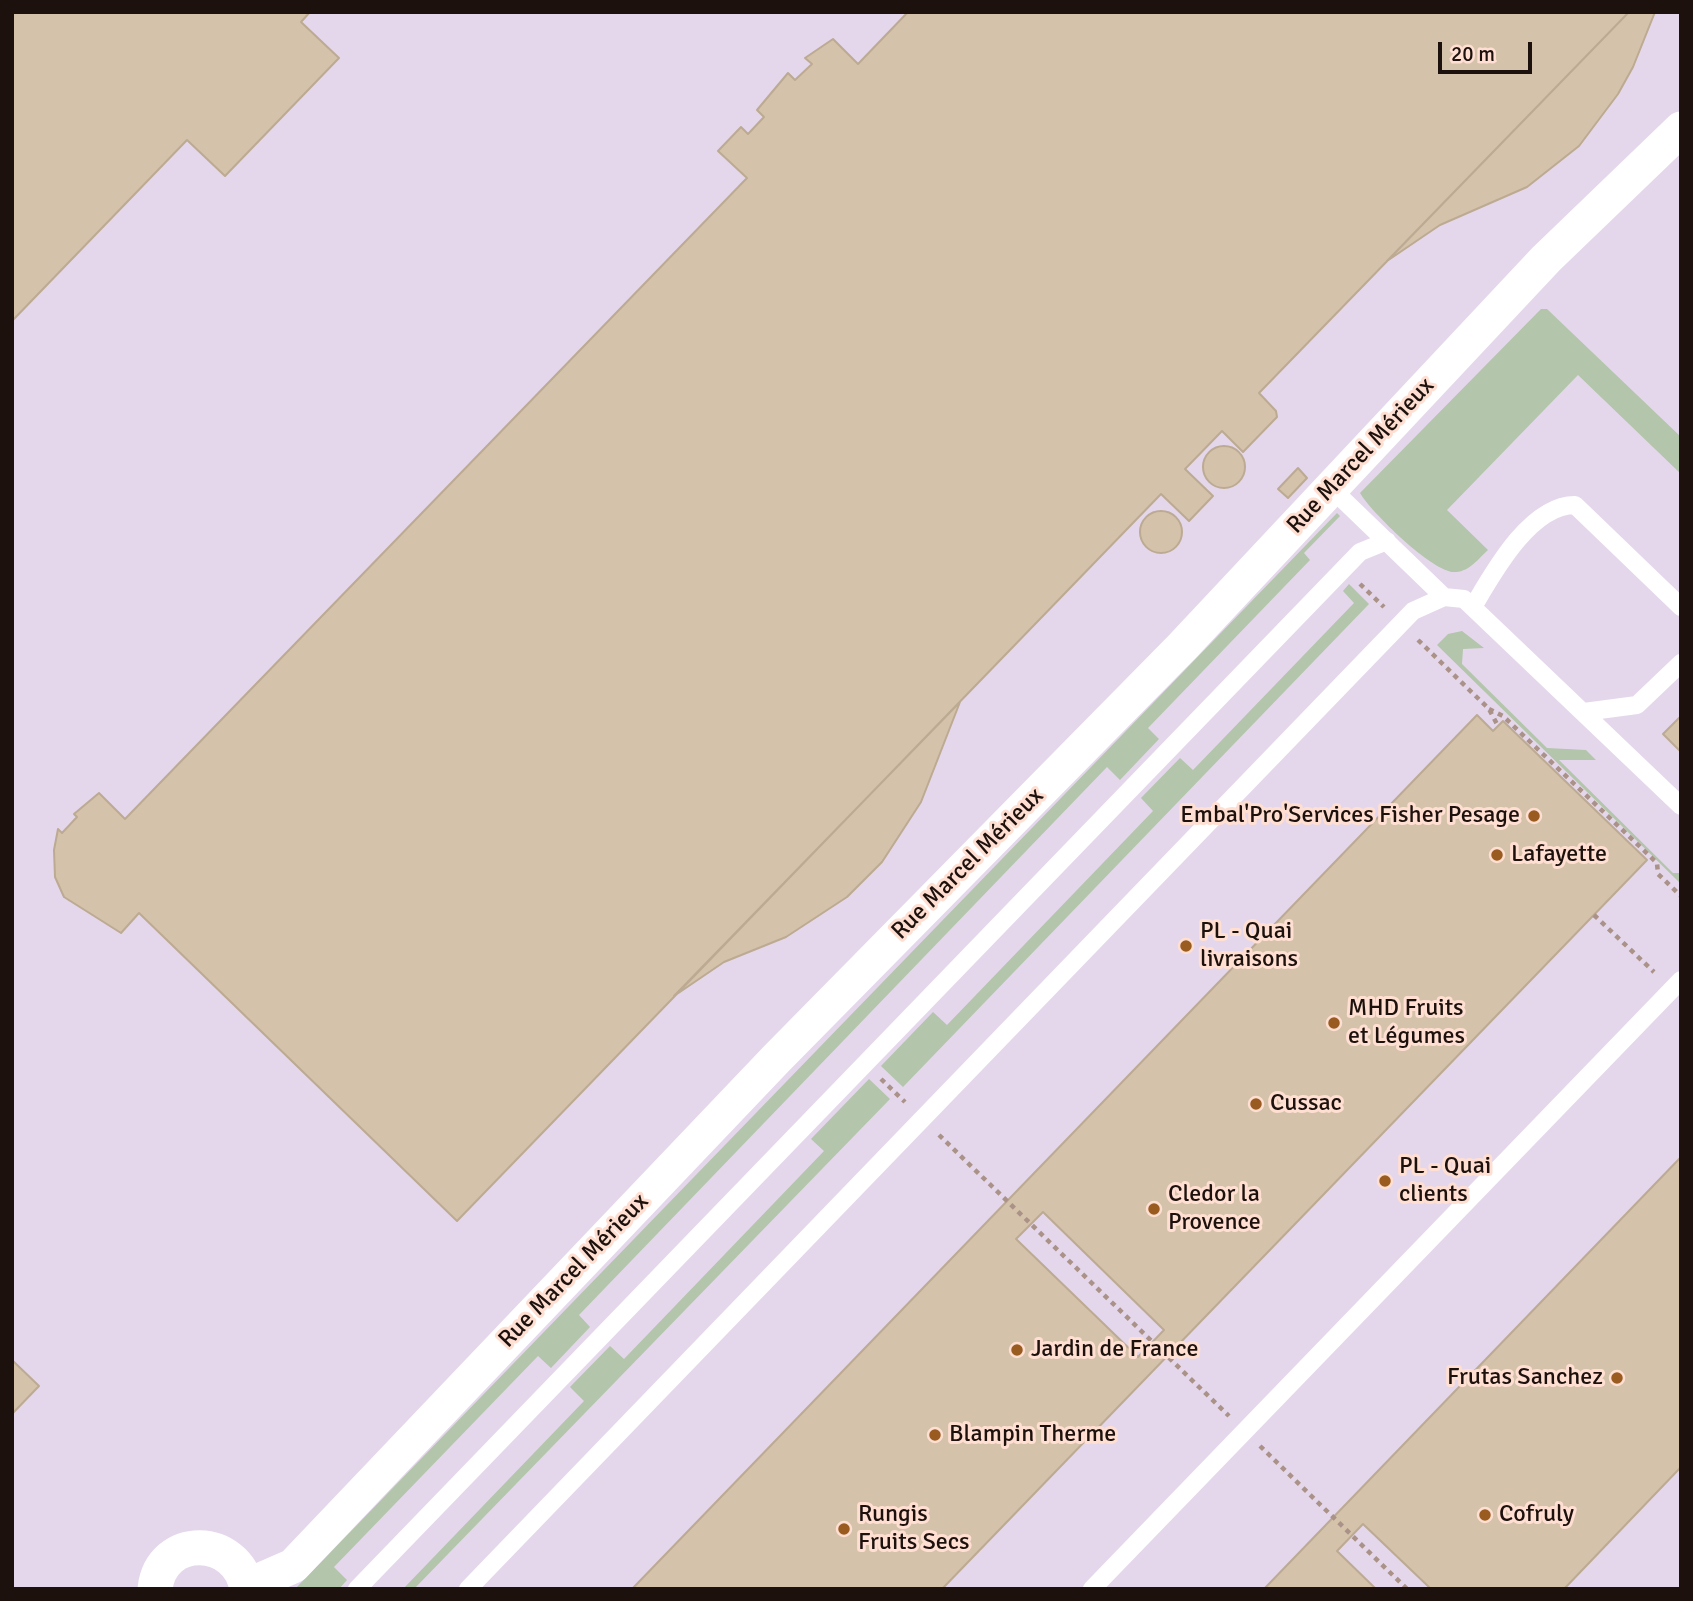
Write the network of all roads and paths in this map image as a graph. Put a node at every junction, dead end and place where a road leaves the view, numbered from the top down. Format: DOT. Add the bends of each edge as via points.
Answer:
graph roads {
  1 [pos="1681,129"];
  2 [pos="1331,488"];
  3 [pos="1387,541"];
  4 [pos="1344,569"];
  5 [pos="1444,597"];
  6 [pos="1473,607"];
  7 [pos="1681,607"];
  8 [pos="1401,623"];
  9 [pos="1681,663"];
  10 [pos="1489,709"];
  11 [pos="1584,712"];
  12 [pos="1498,726"];
  13 [pos="1681,806"];
  14 [pos="1681,895"];
  15 [pos="1594,915"];
  16 [pos="1676,985"];
  17 [pos="865,1063"];
  18 [pos="922,1119"];
  19 [pos="1245,1431"];
  20 [pos="247,1588"];
  21 [pos="155,1589"];
  22 [pos="357,1589"];
  23 [pos="468,1589"];
  24 [pos="1092,1589"];
  25 [pos="1407,1589"];
  1 -- 2 [label="street, Rue Marcel Mérieux" via="1546,259"];
  2 -- 3 [label="lane"];
  2 -- 20 [label="street, Rue Marcel Mérieux" via="293,1566"];
  3 -- 4 [label="lane" via="1360,552"];
  3 -- 5 [label="lane"];
  4 -- 8 [label="path"];
  4 -- 17 [label="lane"];
  5 -- 6 [label="lane" via="1464,599"];
  5 -- 8 [label="lane" via="1427,602"];
  6 -- 7 [label="lane" via="1499,563 1536,521 1562,505 1575,505"];
  6 -- 11 [label="lane"];
  8 -- 10 [label="path"];
  8 -- 18 [label="lane"];
  9 -- 11 [label="lane" via="1637,705"];
  10 -- 12 [label="path"];
  10 -- 14 [label="path" via="1503,716 1657,863 1658,874"];
  11 -- 13 [label="lane"];
  15 -- 16 [label="path"];
  16 -- 19 [label="lane"];
  17 -- 18 [label="path"];
  17 -- 22 [label="lane"];
  18 -- 19 [label="path"];
  18 -- 23 [label="lane"];
  19 -- 24 [label="lane"];
  19 -- 25 [label="path"];
  20 -- 21 [label="street, Rue Marcel Mérieux" via="232,1559 204,1546 173,1555 162,1566"];
}
